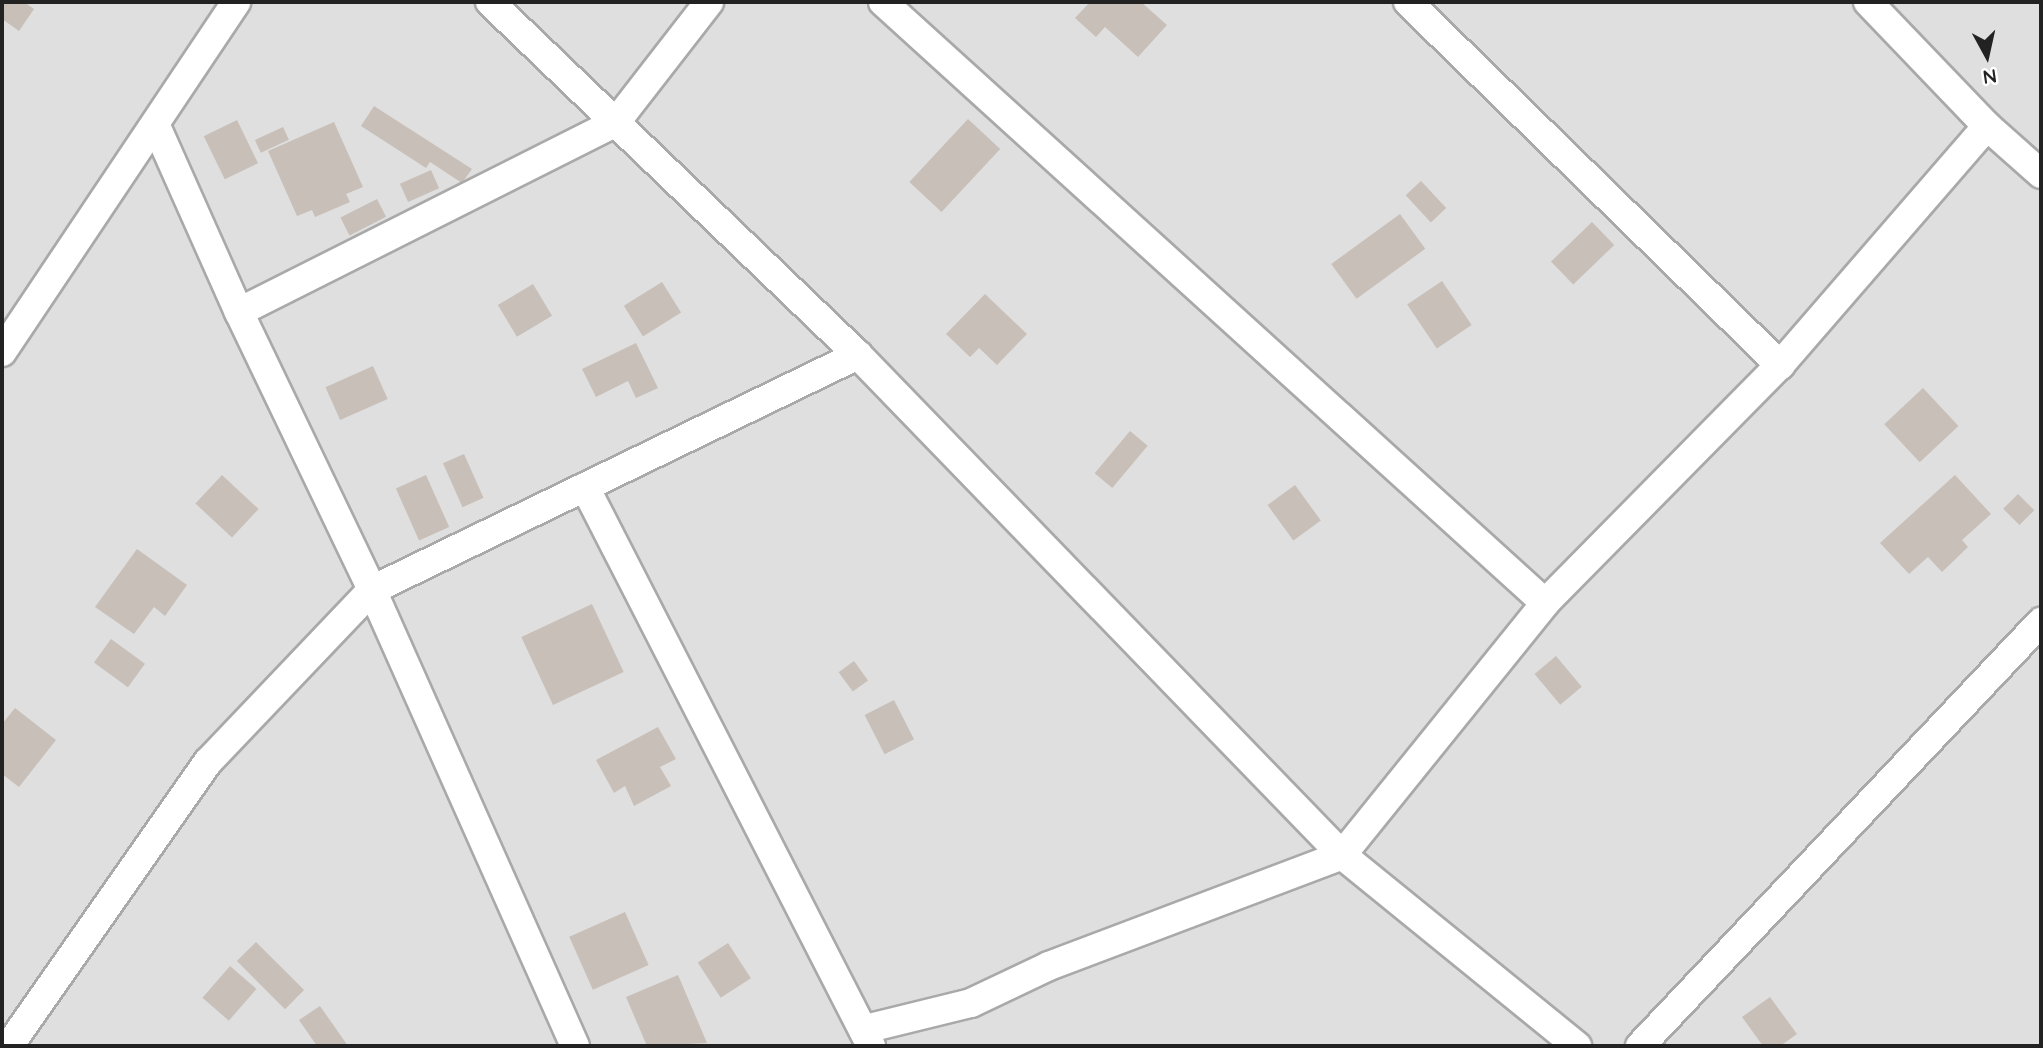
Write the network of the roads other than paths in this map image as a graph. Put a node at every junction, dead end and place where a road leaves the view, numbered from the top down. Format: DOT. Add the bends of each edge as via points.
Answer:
graph roads {
  1 [pos="236,2"];
  2 [pos="490,2"];
  3 [pos="709,2"];
  4 [pos="883,2"];
  5 [pos="1408,2"];
  6 [pos="1868,2"];
  7 [pos="616,122"];
  8 [pos="156,126"];
  9 [pos="1987,126"];
  10 [pos="2041,174"];
  11 [pos="239,312"];
  12 [pos="2,352"];
  13 [pos="858,355"];
  14 [pos="1780,365"];
  15 [pos="585,487"];
  16 [pos="372,590"];
  17 [pos="1545,603"];
  18 [pos="2041,622"];
  19 [pos="1342,855"];
  20 [pos="868,1038"];
  21 [pos="9,1046"];
  22 [pos="575,1046"];
  23 [pos="1577,1046"];
  24 [pos="1640,1046"];
  1 -- 8 [label="street"];
  2 -- 7 [label="street"];
  3 -- 7 [label="street"];
  4 -- 17 [label="street"];
  5 -- 14 [label="street"];
  6 -- 9 [label="street"];
  7 -- 11 [label="street"];
  7 -- 13 [label="street"];
  8 -- 11 [label="street"];
  8 -- 12 [label="street"];
  9 -- 10 [label="street"];
  9 -- 14 [label="street"];
  11 -- 16 [label="street"];
  13 -- 15 [label="street"];
  13 -- 19 [label="street"];
  14 -- 17 [label="street"];
  15 -- 16 [label="street"];
  15 -- 20 [label="street"];
  16 -- 21 [label="street" via="208,762"];
  16 -- 22 [label="street"];
  17 -- 19 [label="street"];
  18 -- 24 [label="street"];
  19 -- 20 [label="street" via="1049,966 971,1003"];
  19 -- 23 [label="street"];
}
